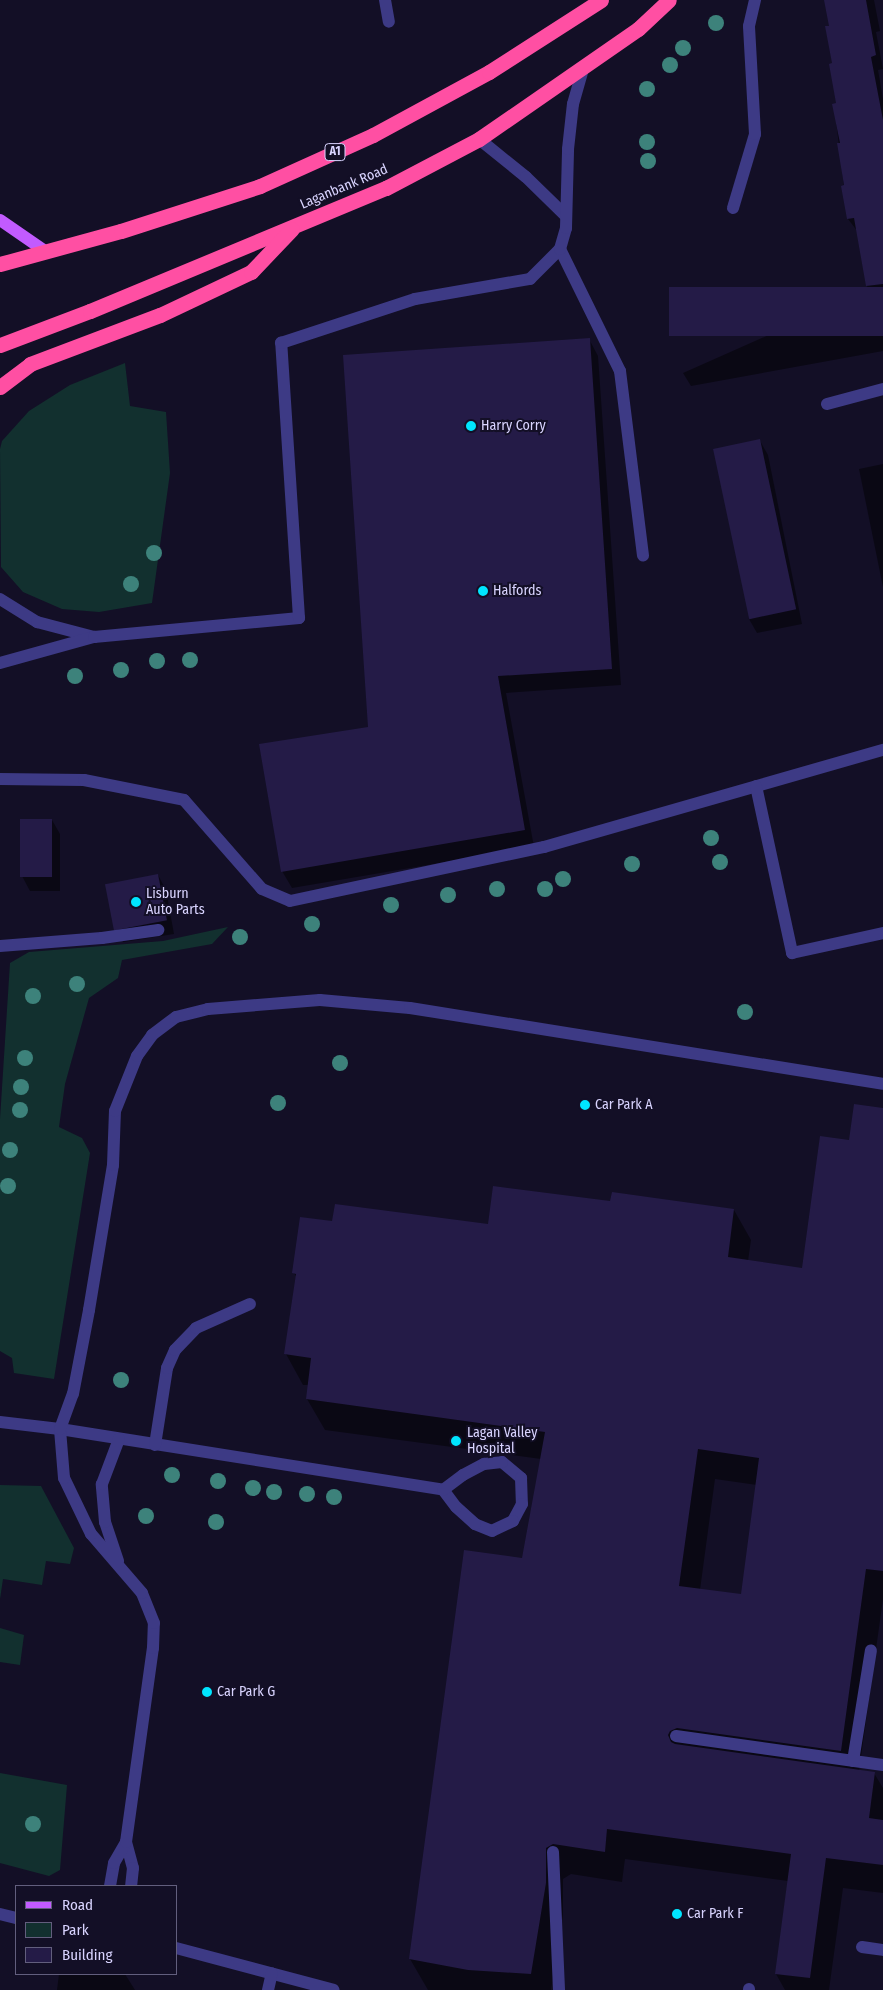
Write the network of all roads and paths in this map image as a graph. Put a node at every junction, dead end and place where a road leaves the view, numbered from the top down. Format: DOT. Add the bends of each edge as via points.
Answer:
graph roads {
  1 [pos="385,0"];
  2 [pos="601,0"];
  3 [pos="669,0"];
  4 [pos="755,0"];
  5 [pos="389,22"];
  6 [pos="583,68"];
  7 [pos="479,138"];
  8 [pos="733,208"];
  9 [pos="566,216"];
  10 [pos="0,220"];
  11 [pos="297,225"];
  12 [pos="560,249"];
  13 [pos="45,251"];
  14 [pos="0,264"];
  15 [pos="0,345"];
  16 [pos="0,387"];
  17 [pos="883,388"];
  18 [pos="826,404"];
  19 [pos="643,556"];
  20 [pos="0,599"];
  21 [pos="94,637"];
  22 [pos="0,663"];
  23 [pos="883,750"];
  24 [pos="0,779"];
  25 [pos="756,786"];
  26 [pos="158,930"];
  27 [pos="883,933"];
  28 [pos="0,946"];
  29 [pos="883,1084"];
  30 [pos="250,1304"];
  31 [pos="0,1422"];
  32 [pos="60,1429"];
  33 [pos="119,1439"];
  34 [pos="155,1445"];
  35 [pos="443,1490"];
  36 [pos="120,1566"];
  37 [pos="871,1650"];
  38 [pos="676,1736"];
  39 [pos="853,1761"];
  40 [pos="883,1765"];
  41 [pos="126,1842"];
  42 [pos="553,1852"];
  43 [pos="110,1885"];
  44 [pos="131,1885"];
  45 [pos="0,1914"];
  46 [pos="15,1918"];
  47 [pos="862,1947"];
  48 [pos="178,1949"];
  49 [pos="883,1950"];
  50 [pos="272,1974"];
  51 [pos="268,1990"];
  52 [pos="334,1990"];
  53 [pos="559,1990"];
  1 -- 5 [label="street"];
  2 -- 13 [label="highway, A1" via="489,72 373,135 269,182 122,231"];
  3 -- 6 [label="highway, Laganbank Road" via="638,28"];
  4 -- 8 [label="street" via="749,26 755,134"];
  6 -- 7 [label="highway, Laganbank Road"];
  6 -- 9 [label="street" via="572,113"];
  7 -- 9 [label="street"];
  7 -- 11 [label="highway, Laganbank Road" via="386,188"];
  9 -- 12 [label="street"];
  10 -- 13 [label="main road"];
  11 -- 15 [label="highway, Laganbank Road" via="90,312"];
  11 -- 16 [label="highway" via="251,272 160,315 30,364"];
  12 -- 19 [label="street" via="620,371"];
  12 -- 21 [label="street" via="530,279 414,299 281,343 299,618"];
  13 -- 14 [label="highway, A1"];
  17 -- 18 [label="street"];
  20 -- 21 [label="street" via="37,622"];
  21 -- 22 [label="street"];
  23 -- 25 [label="street"];
  24 -- 25 [label="street" via="84,780 184,800 262,889 290,901 544,846"];
  25 -- 27 [label="street" via="792,953"];
  26 -- 28 [label="street"];
  29 -- 32 [label="street" via="410,1008 320,1000 208,1009 176,1017 152,1035 137,1056 115,1111 113,1165 89,1310 73,1394"];
  30 -- 34 [label="street" via="196,1328 175,1350 167,1368"];
  31 -- 32 [label="street"];
  32 -- 33 [label="street"];
  32 -- 36 [label="street" via="64,1478 91,1534"];
  33 -- 34 [label="street"];
  33 -- 36 [label="street" via="102,1484 105,1522"];
  34 -- 35 [label="street"];
  35 -- 35 [label="street" via="484,1464 502,1462 521,1478 522,1504 513,1521 492,1531 475,1524"];
  36 -- 41 [label="street" via="142,1593 154,1623"];
  37 -- 39 [label="street"];
  38 -- 39 [label="street"];
  39 -- 40 [label="street"];
  41 -- 43 [label="street" via="114,1864"];
  41 -- 44 [label="street" via="133,1868"];
  42 -- 53 [label="street"];
  45 -- 46 [label="street"];
  47 -- 49 [label="street"];
  48 -- 50 [label="street"];
  50 -- 51 [label="street"];
  50 -- 52 [label="street"];
}
